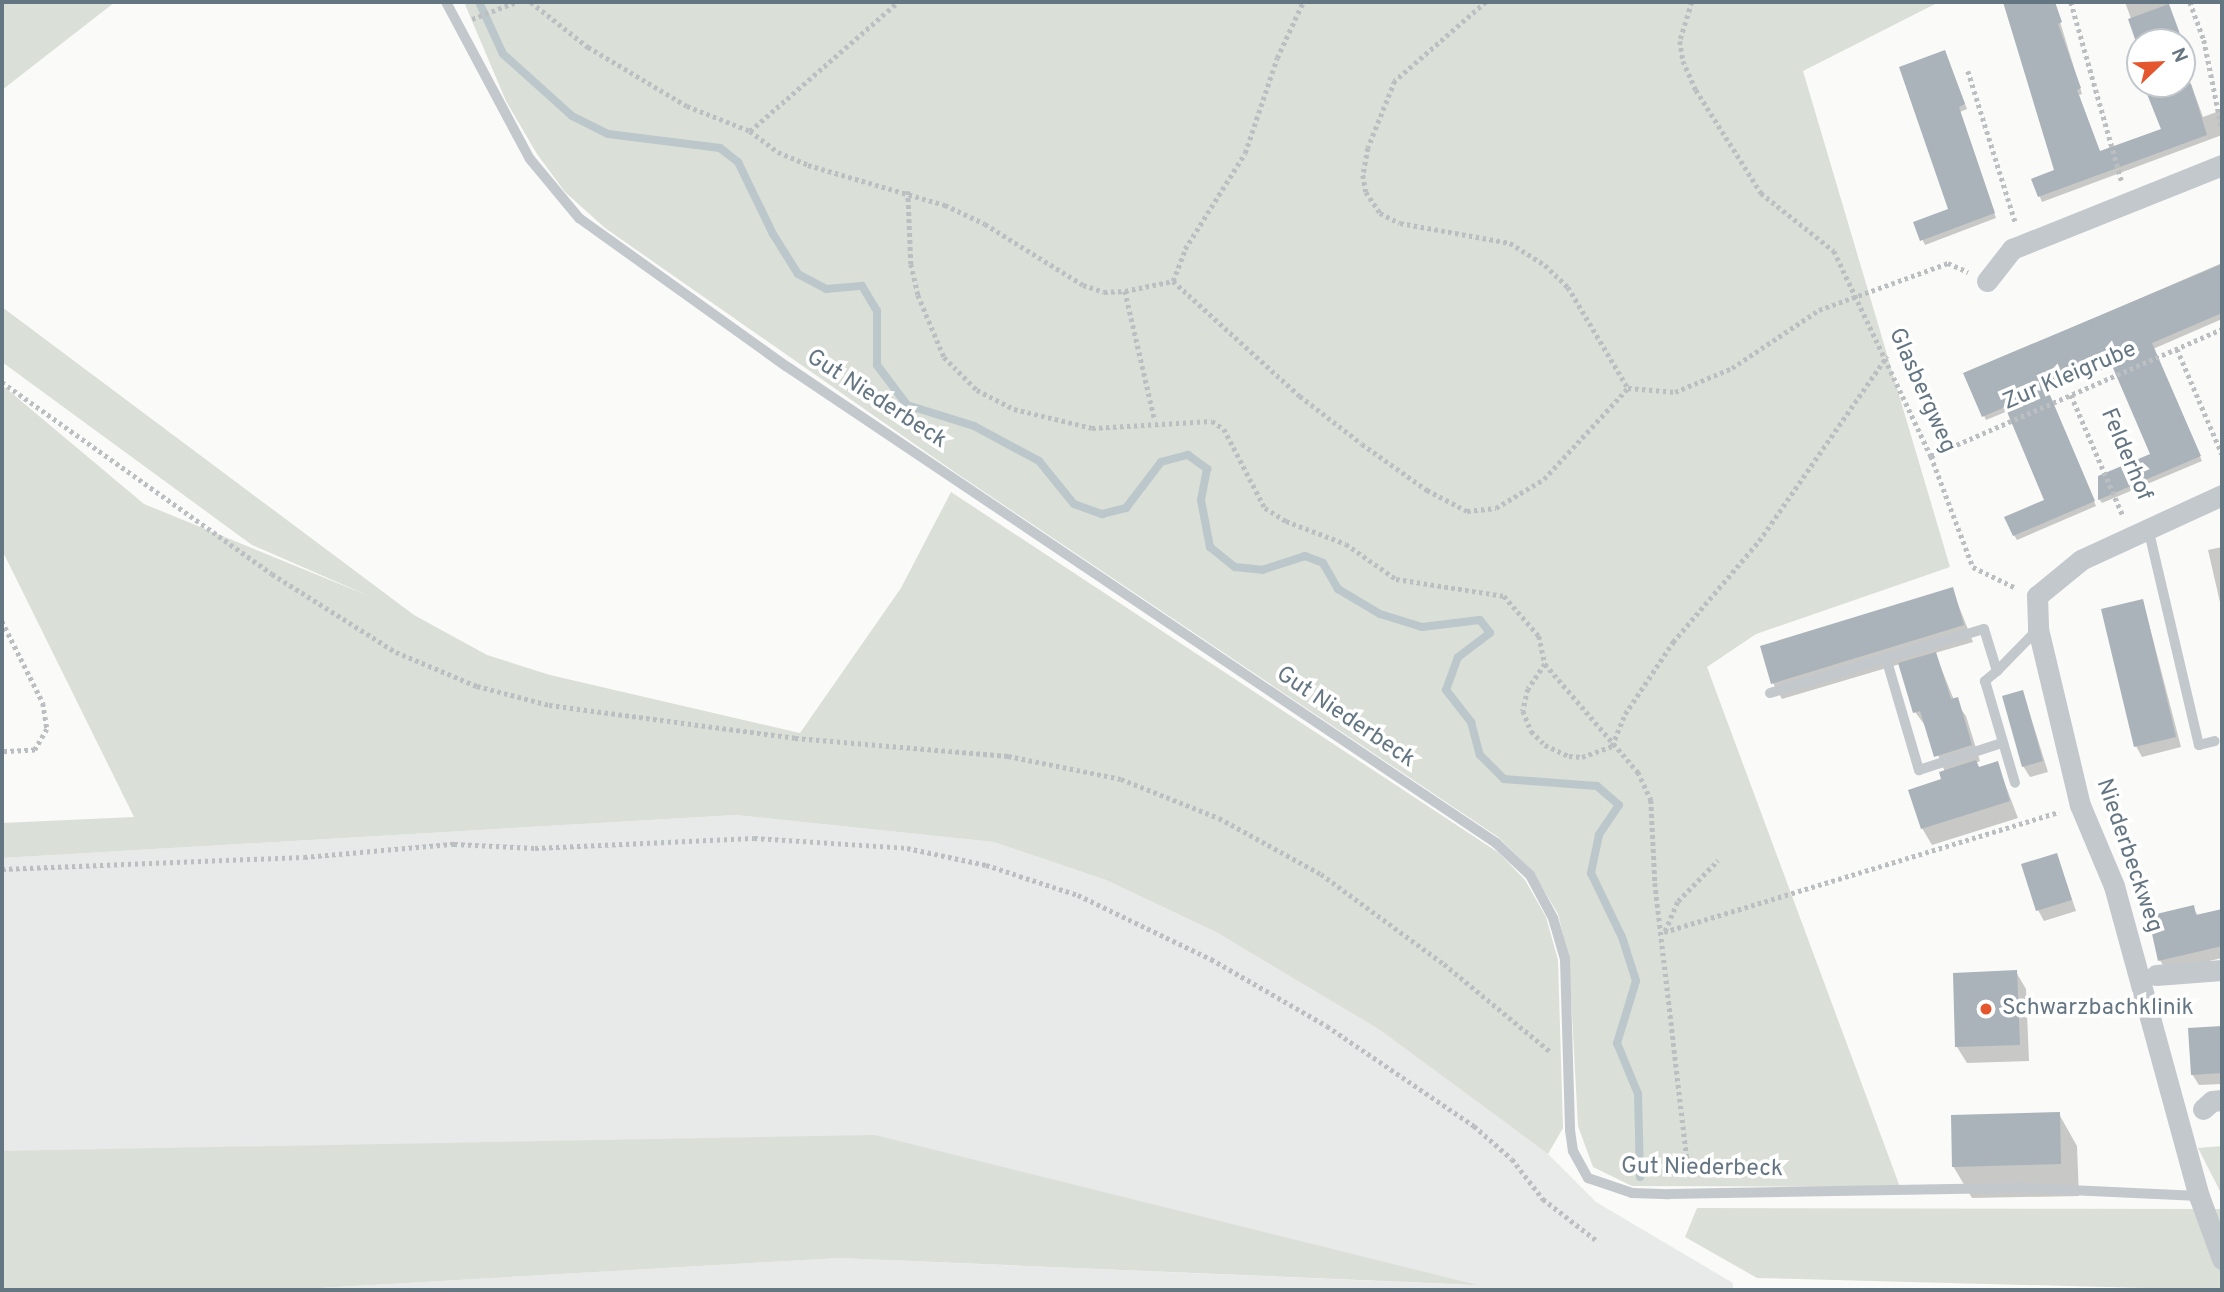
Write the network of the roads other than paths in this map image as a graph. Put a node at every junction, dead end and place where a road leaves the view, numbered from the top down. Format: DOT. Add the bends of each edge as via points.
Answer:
graph roads {
  1 [pos="446,2"];
  2 [pos="2222,165"];
  3 [pos="1987,281"];
  4 [pos="2222,495"];
  5 [pos="2140,532"];
  6 [pos="2036,596"];
  7 [pos="2038,629"];
  8 [pos="1886,658"];
  9 [pos="1997,671"];
  10 [pos="1770,693"];
  11 [pos="2215,741"];
  12 [pos="2002,743"];
  13 [pos="2015,783"];
  14 [pos="2222,970"];
  15 [pos="2156,975"];
  16 [pos="2199,1196"];
  17 [pos="2222,1259"];
  1 -- 16 [label="lane, Gut Niederbeck" via="530,159 579,218 786,366 1496,843 1530,875 1553,918 1565,959 1573,1151 1588,1178 1632,1193 2024,1188"];
  2 -- 3 [label="street" via="2012,249"];
  4 -- 5 [label="street, Felderhof"];
  5 -- 6 [label="street, Felderhof" via="2081,560"];
  5 -- 11 [label="lane, Felderhof" via="2199,745"];
  6 -- 7 [label="street, Niederbeckweg"];
  7 -- 9 [label="lane"];
  7 -- 16 [label="street, Niederbeckweg" via="2080,806 2114,886"];
  8 -- 9 [label="lane" via="1984,629"];
  8 -- 10 [label="lane"];
  8 -- 12 [label="lane" via="1919,770"];
  9 -- 12 [label="lane" via="1985,681"];
  12 -- 13 [label="lane"];
  14 -- 15 [label="street"];
  16 -- 17 [label="street, Niederbeckweg"];
}
